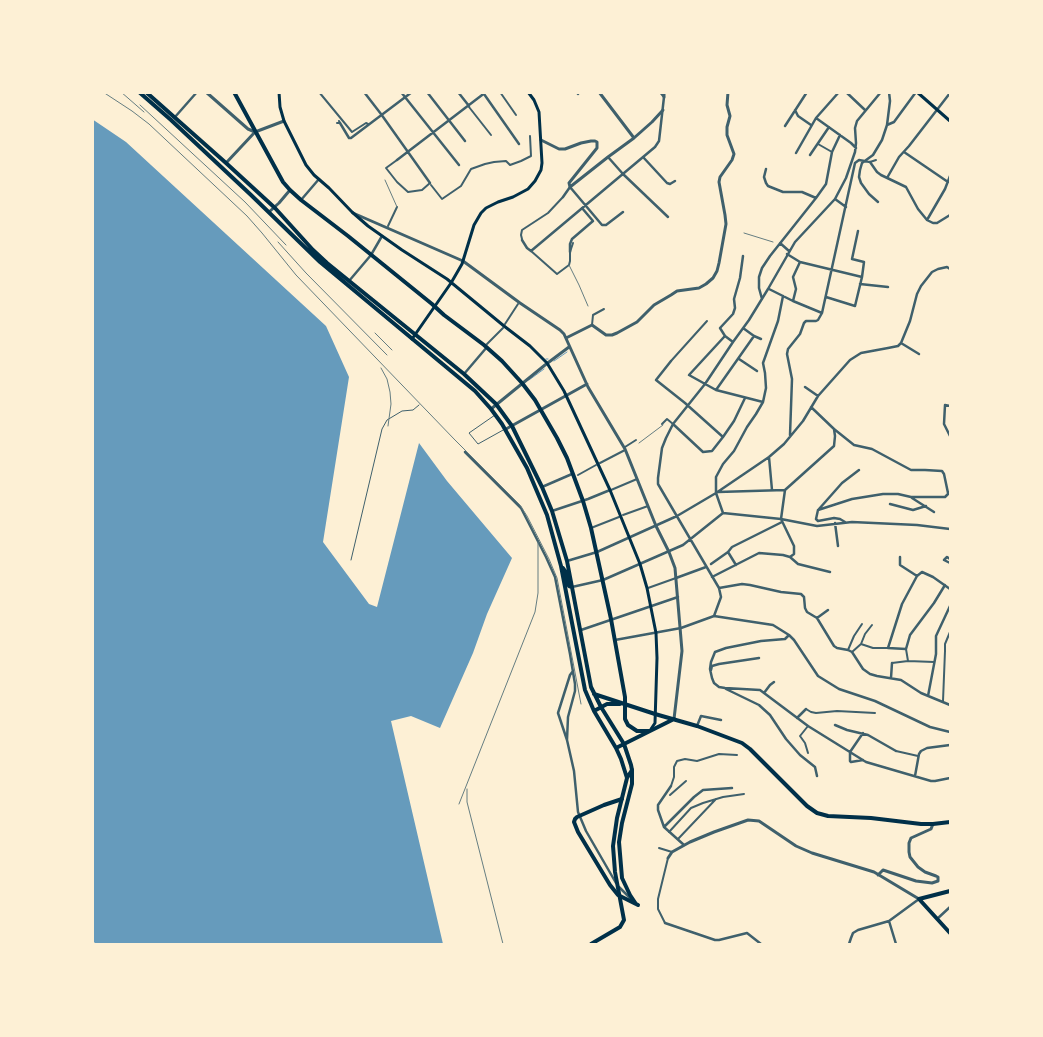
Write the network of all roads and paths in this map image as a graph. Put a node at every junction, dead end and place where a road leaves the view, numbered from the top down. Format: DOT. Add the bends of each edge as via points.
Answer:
graph roads {
  1 [pos="139,92"];
  2 [pos="146,92"];
  3 [pos="197,92"];
  4 [pos="206,92"];
  5 [pos="234,92"];
  6 [pos="279,92"];
  7 [pos="319,92"];
  8 [pos="364,92"];
  9 [pos="401,92"];
  10 [pos="412,92"];
  11 [pos="427,92"];
  12 [pos="458,92"];
  13 [pos="463,92"];
  14 [pos="500,92"];
  15 [pos="528,92"];
  16 [pos="599,92"];
  17 [pos="660,92"];
  18 [pos="664,92"];
  19 [pos="728,92"];
  20 [pos="807,92"];
  21 [pos="839,92"];
  22 [pos="846,92"];
  23 [pos="881,92"];
  24 [pos="890,92"];
  25 [pos="917,92"];
  26 [pos="485,93"];
  27 [pos="950,93"];
  28 [pos="462,97"];
  29 [pos="405,98"];
  30 [pos="664,98"];
  31 [pos="469,106"];
  32 [pos="663,110"];
  33 [pos="795,110"];
  34 [pos="937,110"];
  35 [pos="865,111"];
  36 [pos="516,115"];
  37 [pos="382,116"];
  38 [pos="174,117"];
  39 [pos="816,118"];
  40 [pos="284,121"];
  41 [pos="449,121"];
  42 [pos="950,121"];
  43 [pos="338,123"];
  44 [pos="371,124"];
  45 [pos="811,125"];
  46 [pos="887,125"];
  47 [pos="785,126"];
  48 [pos="829,127"];
  49 [pos="255,132"];
  50 [pos="433,133"];
  51 [pos="491,135"];
  52 [pos="840,135"];
  53 [pos="530,136"];
  54 [pos="634,138"];
  55 [pos="465,140"];
  56 [pos="541,140"];
  57 [pos="519,144"];
  58 [pos="818,144"];
  59 [pos="856,148"];
  60 [pos="408,152"];
  61 [pos="832,152"];
  62 [pos="904,152"];
  63 [pos="796,153"];
  64 [pos="810,155"];
  65 [pos="643,156"];
  66 [pos="608,157"];
  67 [pos="397,160"];
  68 [pos="876,160"];
  69 [pos="870,162"];
  70 [pos="226,163"];
  71 [pos="458,165"];
  72 [pos="766,170"];
  73 [pos="623,174"];
  74 [pos="950,176"];
  75 [pos="846,178"];
  76 [pos="887,178"];
  77 [pos="319,179"];
  78 [pos="675,181"];
  79 [pos="851,181"];
  80 [pos="948,182"];
  81 [pos="431,184"];
  82 [pos="570,187"];
  83 [pos="290,190"];
  84 [pos="563,197"];
  85 [pos="816,198"];
  86 [pos="834,199"];
  87 [pos="301,200"];
  88 [pos="878,202"];
  89 [pos="584,207"];
  90 [pos="846,207"];
  91 [pos="275,208"];
  92 [pos="397,208"];
  93 [pos="269,212"];
  94 [pos="352,212"];
  95 [pos="623,212"];
  96 [pos="950,215"];
  97 [pos="668,217"];
  98 [pos="927,220"];
  99 [pos="388,226"];
  100 [pos="858,232"];
  101 [pos="382,236"];
  102 [pos="522,240"];
  103 [pos="573,243"];
  104 [pos="780,243"];
  105 [pos="531,251"];
  106 [pos="570,252"];
  107 [pos="788,253"];
  108 [pos="371,255"];
  109 [pos="742,256"];
  110 [pos="463,261"];
  111 [pos="800,262"];
  112 [pos="950,268"];
  113 [pos="832,270"];
  114 [pos="862,277"];
  115 [pos="349,282"];
  116 [pos="451,283"];
  117 [pos="860,284"];
  118 [pos="888,287"];
  119 [pos="768,289"];
  120 [pos="783,296"];
  121 [pos="826,297"];
  122 [pos="762,299"];
  123 [pos="793,301"];
  124 [pos="518,304"];
  125 [pos="434,306"];
  126 [pos="604,309"];
  127 [pos="822,312"];
  128 [pos="707,321"];
  129 [pos="506,324"];
  130 [pos="592,325"];
  131 [pos="503,328"];
  132 [pos="743,328"];
  133 [pos="415,334"];
  134 [pos="725,336"];
  135 [pos="754,336"];
  136 [pos="566,338"];
  137 [pos="412,339"];
  138 [pos="761,339"];
  139 [pos="733,342"];
  140 [pos="901,343"];
  141 [pos="487,346"];
  142 [pos="569,347"];
  143 [pos="920,354"];
  144 [pos="739,359"];
  145 [pos="671,361"];
  146 [pos="547,363"];
  147 [pos="757,371"];
  148 [pos="464,374"];
  149 [pos="522,383"];
  150 [pos="705,384"];
  151 [pos="588,385"];
  152 [pos="805,387"];
  153 [pos="716,390"];
  154 [pos="566,395"];
  155 [pos="818,396"];
  156 [pos="745,398"];
  157 [pos="763,402"];
  158 [pos="496,404"];
  159 [pos="419,405"];
  160 [pos="687,405"];
  161 [pos="950,406"];
  162 [pos="811,407"];
  163 [pos="491,409"];
  164 [pos="541,410"];
  165 [pos="496,415"];
  166 [pos="662,424"];
  167 [pos="673,424"];
  168 [pos="512,426"];
  169 [pos="506,429"];
  170 [pos="834,429"];
  171 [pos="950,436"];
  172 [pos="723,437"];
  173 [pos="790,437"];
  174 [pos="636,440"];
  175 [pos="624,449"];
  176 [pos="465,452"];
  177 [pos="769,457"];
  178 [pos="600,463"];
  179 [pos="596,465"];
  180 [pos="859,470"];
  181 [pos="576,474"];
  182 [pos="637,479"];
  183 [pos="542,487"];
  184 [pos="610,490"];
  185 [pos="772,490"];
  186 [pos="785,490"];
  187 [pos="716,493"];
  188 [pos="949,493"];
  189 [pos="911,497"];
  190 [pos="583,501"];
  191 [pos="890,504"];
  192 [pos="648,506"];
  193 [pos="926,506"];
  194 [pos="818,510"];
  195 [pos="552,511"];
  196 [pos="934,512"];
  197 [pos="723,514"];
  198 [pos="623,515"];
  199 [pos="677,516"];
  200 [pos="618,517"];
  201 [pos="782,520"];
  202 [pos="846,522"];
  203 [pos="835,523"];
  204 [pos="656,526"];
  205 [pos="591,528"];
  206 [pos="950,529"];
  207 [pos="629,539"];
  208 [pos="691,539"];
  209 [pos="838,546"];
  210 [pos="597,552"];
  211 [pos="669,552"];
  212 [pos="728,552"];
  213 [pos="790,557"];
  214 [pos="900,557"];
  215 [pos="949,558"];
  216 [pos="351,560"];
  217 [pos="567,561"];
  218 [pos="950,563"];
  219 [pos="640,564"];
  220 [pos="711,564"];
  221 [pos="736,565"];
  222 [pos="561,566"];
  223 [pos="706,567"];
  224 [pos="830,572"];
  225 [pos="917,576"];
  226 [pos="712,577"];
  227 [pos="676,578"];
  228 [pos="603,580"];
  229 [pos="945,585"];
  230 [pos="572,587"];
  231 [pos="648,588"];
  232 [pos="719,588"];
  233 [pos="950,589"];
  234 [pos="678,597"];
  235 [pos="652,605"];
  236 [pos="950,606"];
  237 [pos="828,610"];
  238 [pos="714,616"];
  239 [pos="817,618"];
  240 [pos="611,619"];
  241 [pos="862,624"];
  242 [pos="872,625"];
  243 [pos="681,628"];
  244 [pos="581,630"];
  245 [pos="950,632"];
  246 [pos="656,633"];
  247 [pos="789,635"];
  248 [pos="615,640"];
  249 [pos="861,644"];
  250 [pos="888,648"];
  251 [pos="906,649"];
  252 [pos="848,650"];
  253 [pos="852,652"];
  254 [pos="759,658"];
  255 [pos="908,661"];
  256 [pos="934,662"];
  257 [pos="892,663"];
  258 [pos="573,671"];
  259 [pos="711,674"];
  260 [pos="891,678"];
  261 [pos="774,682"];
  262 [pos="725,688"];
  263 [pos="764,693"];
  264 [pos="594,694"];
  265 [pos="928,696"];
  266 [pos="943,702"];
  267 [pos="625,705"];
  268 [pos="950,705"];
  269 [pos="601,707"];
  270 [pos="806,709"];
  271 [pos="594,711"];
  272 [pos="875,713"];
  273 [pos="655,714"];
  274 [pos="797,718"];
  275 [pos="674,719"];
  276 [pos="721,720"];
  277 [pos="835,725"];
  278 [pos="696,726"];
  279 [pos="808,726"];
  280 [pos="650,731"];
  281 [pos="950,732"];
  282 [pos="863,733"];
  283 [pos="567,740"];
  284 [pos="624,744"];
  285 [pos="950,745"];
  286 [pos="616,748"];
  287 [pos="896,751"];
  288 [pos="850,752"];
  289 [pos="808,753"];
  290 [pos="737,755"];
  291 [pos="919,756"];
  292 [pos="863,760"];
  293 [pos="632,770"];
  294 [pos="817,776"];
  295 [pos="914,776"];
  296 [pos="627,778"];
  297 [pos="950,778"];
  298 [pos="686,781"];
  299 [pos="671,786"];
  300 [pos="732,788"];
  301 [pos="744,794"];
  302 [pos="670,795"];
  303 [pos="622,799"];
  304 [pos="716,799"];
  305 [pos="950,822"];
  306 [pos="933,824"];
  307 [pos="664,827"];
  308 [pos="670,832"];
  309 [pos="678,839"];
  310 [pos="684,845"];
  311 [pos="659,848"];
  312 [pos="672,852"];
  313 [pos="668,858"];
  314 [pos="878,875"];
  315 [pos="950,891"];
  316 [pos="919,899"];
  317 [pos="638,905"];
  318 [pos="950,907"];
  319 [pos="937,919"];
  320 [pos="888,921"];
  321 [pos="665,923"];
  322 [pos="950,933"];
  323 [pos="591,944"];
  324 [pos="760,944"];
  325 [pos="849,944"];
  326 [pos="896,944"];
  1 -- 93 [label="main road"];
  2 -- 38 [label="main road"];
  3 -- 38 [label="street"];
  4 -- 49 [label="street"];
  5 -- 49 [label="main road"];
  6 -- 40 [label="main road"];
  7 -- 44 [label="street" via="352,132 366,123"];
  8 -- 37 [label="street"];
  9 -- 29 [label="street"];
  10 -- 29 [label="street"];
  11 -- 41 [label="street"];
  12 -- 28 [label="street"];
  13 -- 28 [label="street"];
  14 -- 36 [label="street"];
  15 -- 56 [label="main road" via="540,112"];
  16 -- 54 [label="street"];
  17 -- 30 [label="street"];
  18 -- 30 [label="street"];
  19 -- 130 [label="street" via="730,116 727,135 734,154 719,182 726,219 717,272 703,286 677,292 654,305 622,331 606,335"];
  20 -- 33 [label="street"];
  21 -- 39 [label="street"];
  22 -- 35 [label="street"];
  23 -- 35 [label="street"];
  24 -- 46 [label="street"];
  25 -- 34 [label="main road"];
  25 -- 46 [label="street" via="894,122"];
  26 -- 31 [label="street"];
  26 -- 57 [label="street"];
  27 -- 34 [label="street"];
  28 -- 31 [label="street"];
  29 -- 37 [label="street"];
  29 -- 50 [label="street"];
  30 -- 32 [label="street"];
  31 -- 41 [label="street"];
  31 -- 51 [label="street"];
  32 -- 54 [label="street"];
  32 -- 65 [label="street" via="659,141"];
  33 -- 45 [label="street"];
  33 -- 47 [label="street"];
  34 -- 42 [label="main road"];
  34 -- 62 [label="street"];
  35 -- 59 [label="street" via="856,125"];
  37 -- 44 [label="street"];
  37 -- 60 [label="street"];
  38 -- 70 [label="main road"];
  39 -- 45 [label="street"];
  39 -- 48 [label="street"];
  40 -- 49 [label="street"];
  40 -- 77 [label="main road" via="306,165"];
  41 -- 50 [label="street"];
  41 -- 55 [label="street"];
  43 -- 44 [label="street" via="351,138"];
  45 -- 63 [label="street"];
  46 -- 88 [label="street" via="879,146 862,163 859,177"];
  48 -- 52 [label="street"];
  48 -- 58 [label="street"];
  49 -- 70 [label="street"];
  49 -- 83 [label="main road"];
  50 -- 60 [label="street"];
  50 -- 71 [label="street"];
  52 -- 59 [label="street"];
  52 -- 61 [label="street"];
  53 -- 81 [label="street" via="531,156 521,161 510,165 506,161 494,162 471,169 461,186 442,199"];
  54 -- 66 [label="street"];
  56 -- 82 [label="street" via="559,149 597,142 597,148 569,183"];
  56 -- 110 [label="main road" via="541,170 534,181 528,189 486,208 474,225"];
  58 -- 61 [label="street"];
  58 -- 64 [label="street"];
  59 -- 75 [label="street"];
  60 -- 67 [label="street"];
  60 -- 81 [label="street"];
  61 -- 85 [label="street" via="826,184"];
  62 -- 76 [label="street"];
  62 -- 80 [label="street"];
  65 -- 73 [label="street"];
  65 -- 78 [label="street" via="666,183"];
  66 -- 73 [label="street"];
  66 -- 82 [label="street"];
  67 -- 81 [label="street" via="386,168 408,192 422,190"];
  68 -- 69 [label="street"];
  69 -- 76 [label="street"];
  69 -- 79 [label="street" via="860,160 855,163"];
  70 -- 91 [label="main road"];
  72 -- 85 [label="street" via="764,177 768,186"];
  73 -- 89 [label="street"];
  73 -- 97 [label="street"];
  74 -- 80 [label="street"];
  75 -- 79 [label="street"];
  75 -- 86 [label="street"];
  76 -- 98 [label="street" via="906,187"];
  77 -- 87 [label="street"];
  77 -- 94 [label="main road"];
  79 -- 90 [label="street"];
  80 -- 98 [label="street"];
  82 -- 84 [label="street"];
  82 -- 89 [label="street"];
  83 -- 87 [label="main road"];
  83 -- 91 [label="street"];
  84 -- 102 [label="street" via="548,213 522,230"];
  85 -- 104 [label="street"];
  86 -- 90 [label="street"];
  86 -- 107 [label="street" via="799,236"];
  87 -- 108 [label="main road"];
  89 -- 95 [label="street" via="602,225"];
  89 -- 105 [label="street"];
  89 -- 106 [label="street" via="593,221 572,239"];
  90 -- 113 [label="street"];
  91 -- 93 [label="street"];
  91 -- 115 [label="main road" via="313,250"];
  92 -- 99 [label="street"];
  93 -- 137 [label="main road" via="320,262"];
  94 -- 101 [label="main road"];
  94 -- 110 [label="street"];
  96 -- 98 [label="street" via="933,223"];
  100 -- 114 [label="street" via="852,259 864,262"];
  101 -- 108 [label="street"];
  101 -- 116 [label="main road"];
  102 -- 105 [label="street"];
  103 -- 106 [label="street"];
  104 -- 107 [label="street"];
  104 -- 122 [label="street" via="759,277"];
  105 -- 106 [label="street" via="557,274 568,267"];
  107 -- 111 [label="street"];
  107 -- 119 [label="street"];
  108 -- 115 [label="street"];
  108 -- 125 [label="main road"];
  109 -- 134 [label="street" via="735,308 720,328"];
  110 -- 116 [label="main road"];
  110 -- 136 [label="street" via="560,330"];
  111 -- 113 [label="street"];
  111 -- 123 [label="street" via="793,277 796,288"];
  112 -- 140 [label="street" via="932,272 921,286"];
  113 -- 114 [label="street"];
  113 -- 121 [label="street"];
  114 -- 117 [label="street"];
  115 -- 133 [label="main road"];
  116 -- 125 [label="main road"];
  116 -- 146 [label="main road"];
  117 -- 118 [label="street"];
  117 -- 121 [label="street" via="855,306"];
  119 -- 120 [label="street"];
  119 -- 122 [label="street"];
  120 -- 123 [label="street"];
  120 -- 157 [label="street" via="763,363 766,388"];
  121 -- 127 [label="street"];
  122 -- 132 [label="street"];
  123 -- 127 [label="street"];
  124 -- 129 [label="street"];
  125 -- 133 [label="main road"];
  125 -- 141 [label="main road"];
  126 -- 130 [label="street" via="593,315"];
  127 -- 173 [label="street" via="818,320 804,323 788,349 792,379"];
  128 -- 145 [label="street"];
  130 -- 136 [label="street"];
  131 -- 141 [label="street"];
  132 -- 135 [label="street"];
  132 -- 139 [label="street"];
  133 -- 137 [label="main road"];
  133 -- 148 [label="main road"];
  134 -- 139 [label="street"];
  134 -- 150 [label="street" via="689,375"];
  135 -- 138 [label="street"];
  135 -- 144 [label="street"];
  136 -- 142 [label="street"];
  137 -- 163 [label="main road"];
  139 -- 150 [label="street"];
  140 -- 143 [label="street"];
  140 -- 155 [label="street" via="854,356"];
  141 -- 148 [label="street"];
  141 -- 149 [label="main road"];
  142 -- 146 [label="street"];
  142 -- 151 [label="street"];
  144 -- 147 [label="street"];
  144 -- 153 [label="street"];
  145 -- 160 [label="street" via="656,380"];
  146 -- 149 [label="street"];
  146 -- 154 [label="main road"];
  148 -- 158 [label="main road"];
  149 -- 158 [label="street"];
  149 -- 164 [label="main road"];
  150 -- 153 [label="street"];
  150 -- 160 [label="street"];
  151 -- 154 [label="street"];
  151 -- 175 [label="street"];
  152 -- 155 [label="street"];
  153 -- 156 [label="street"];
  154 -- 164 [label="street"];
  154 -- 184 [label="main road"];
  155 -- 162 [label="street"];
  156 -- 157 [label="street"];
  156 -- 172 [label="street"];
  157 -- 187 [label="street" via="716,477"];
  158 -- 163 [label="street"];
  158 -- 168 [label="main road"];
  159 -- 216 [label="lane" via="413,410 402,410 382,429"];
  160 -- 167 [label="street"];
  160 -- 172 [label="street"];
  161 -- 171 [label="street" via="945,406 944,424"];
  162 -- 170 [label="street"];
  162 -- 173 [label="street"];
  163 -- 165 [label="main road"];
  164 -- 168 [label="street"];
  164 -- 181 [label="main road"];
  165 -- 169 [label="main road"];
  165 -- 169 [label="lane" via="469,433 478,444"];
  166 -- 167 [label="street" via="667,420"];
  167 -- 172 [label="street" via="703,452 712,451"];
  167 -- 199 [label="street" via="662,448 658,478"];
  168 -- 169 [label="street"];
  168 -- 183 [label="main road"];
  169 -- 222 [label="main road" via="547,515"];
  170 -- 186 [label="street" via="834,446"];
  170 -- 188 [label="street" via="854,444 872,449 910,470 942,471"];
  173 -- 177 [label="street"];
  174 -- 175 [label="street"];
  175 -- 178 [label="street"];
  175 -- 182 [label="street"];
  176 -- 258 [label="street" via="521,508 546,557 555,577"];
  177 -- 185 [label="street"];
  177 -- 187 [label="street"];
  179 -- 181 [label="street"];
  180 -- 194 [label="street" via="842,483"];
  181 -- 183 [label="street"];
  181 -- 190 [label="main road"];
  182 -- 184 [label="street"];
  182 -- 192 [label="street"];
  183 -- 195 [label="main road"];
  184 -- 190 [label="street"];
  184 -- 207 [label="main road"];
  185 -- 186 [label="street"];
  185 -- 187 [label="street"];
  186 -- 201 [label="street"];
  187 -- 197 [label="street"];
  187 -- 199 [label="street"];
  188 -- 189 [label="street" via="945,497"];
  189 -- 193 [label="street"];
  189 -- 194 [label="street" via="883,494 852,499"];
  190 -- 195 [label="street"];
  190 -- 205 [label="main road"];
  191 -- 193 [label="street" via="913,510"];
  192 -- 198 [label="street"];
  192 -- 204 [label="street"];
  193 -- 196 [label="street"];
  194 -- 202 [label="street" via="818,521 834,518"];
  195 -- 217 [label="main road"];
  197 -- 201 [label="street"];
  197 -- 208 [label="street"];
  199 -- 204 [label="street"];
  199 -- 208 [label="street"];
  200 -- 205 [label="street"];
  201 -- 203 [label="street" via="817,526"];
  201 -- 212 [label="street"];
  201 -- 213 [label="street" via="794,546 794,554"];
  202 -- 203 [label="street"];
  202 -- 206 [label="street"];
  203 -- 209 [label="street"];
  204 -- 207 [label="street"];
  204 -- 211 [label="street"];
  205 -- 210 [label="main road"];
  207 -- 210 [label="street"];
  207 -- 219 [label="main road"];
  208 -- 211 [label="street"];
  208 -- 223 [label="street"];
  210 -- 217 [label="street"];
  210 -- 228 [label="main road"];
  211 -- 219 [label="street"];
  211 -- 227 [label="street"];
  212 -- 220 [label="street"];
  212 -- 221 [label="street"];
  213 -- 221 [label="street" via="759,553"];
  213 -- 224 [label="street" via="798,564"];
  214 -- 225 [label="street" via="900,565"];
  215 -- 218 [label="street" via="944,560"];
  217 -- 230 [label="main road"];
  219 -- 228 [label="street"];
  219 -- 231 [label="main road"];
  221 -- 226 [label="street"];
  222 -- 230 [label="main road"];
  222 -- 271 [label="main road" via="585,690"];
  223 -- 226 [label="street"];
  223 -- 227 [label="street"];
  225 -- 229 [label="street" via="922,572"];
  225 -- 250 [label="street" via="899,612"];
  226 -- 232 [label="street"];
  227 -- 231 [label="street"];
  227 -- 234 [label="street"];
  228 -- 230 [label="street"];
  228 -- 240 [label="main road"];
  229 -- 233 [label="street"];
  229 -- 251 [label="street" via="910,635"];
  230 -- 244 [label="main road"];
  231 -- 235 [label="main road"];
  232 -- 238 [label="street" via="721,597"];
  232 -- 239 [label="street" via="742,584 801,594 807,612"];
  234 -- 235 [label="street"];
  234 -- 243 [label="street"];
  235 -- 240 [label="street"];
  235 -- 246 [label="main road"];
  236 -- 256 [label="street" via="936,636"];
  237 -- 239 [label="street"];
  238 -- 243 [label="street"];
  238 -- 247 [label="street" via="773,625"];
  239 -- 252 [label="street" via="834,646"];
  240 -- 244 [label="street"];
  240 -- 248 [label="main road"];
  241 -- 252 [label="street"];
  242 -- 249 [label="street"];
  243 -- 246 [label="street"];
  243 -- 275 [label="street" via="682,651"];
  244 -- 264 [label="main road"];
  245 -- 266 [label="street" via="944,651"];
  246 -- 248 [label="street"];
  246 -- 273 [label="main road"];
  247 -- 259 [label="street" via="785,639 718,650 710,662"];
  247 -- 281 [label="street" via="818,676 840,689 875,701 930,727"];
  248 -- 267 [label="main road"];
  249 -- 250 [label="street"];
  249 -- 253 [label="street"];
  250 -- 251 [label="street"];
  251 -- 255 [label="street"];
  252 -- 253 [label="street"];
  253 -- 260 [label="street" via="870,674"];
  254 -- 259 [label="street" via="712,666"];
  255 -- 256 [label="street"];
  255 -- 257 [label="street"];
  256 -- 265 [label="street"];
  257 -- 260 [label="street"];
  258 -- 283 [label="street" via="575,691 568,717"];
  258 -- 283 [label="street" via="558,713"];
  259 -- 262 [label="street" via="719,687"];
  260 -- 265 [label="street" via="901,680"];
  261 -- 263 [label="street"];
  262 -- 263 [label="street" via="754,689"];
  262 -- 294 [label="street" via="759,705 770,715 795,750 815,767"];
  263 -- 274 [label="street"];
  264 -- 267 [label="main road"];
  264 -- 269 [label="main road"];
  265 -- 266 [label="street"];
  266 -- 268 [label="street"];
  267 -- 269 [label="main road"];
  267 -- 273 [label="main road"];
  267 -- 280 [label="main road" via="628,725 636,731"];
  269 -- 271 [label="main road"];
  269 -- 284 [label="main road"];
  270 -- 272 [label="street" via="811,712"];
  270 -- 274 [label="street"];
  271 -- 286 [label="main road"];
  273 -- 275 [label="main road"];
  273 -- 280 [label="main road"];
  274 -- 279 [label="street"];
  275 -- 278 [label="main road"];
  275 -- 280 [label="main road"];
  276 -- 278 [label="street" via="701,716"];
  277 -- 282 [label="street"];
  278 -- 306 [label="main road" via="750,749 816,813"];
  279 -- 288 [label="street"];
  279 -- 289 [label="street" via="800,736"];
  280 -- 284 [label="main road"];
  282 -- 287 [label="street"];
  282 -- 288 [label="street"];
  283 -- 317 [label="street" via="582,825 612,878"];
  284 -- 286 [label="main road"];
  284 -- 293 [label="main road"];
  285 -- 291 [label="street" via="927,748"];
  286 -- 296 [label="main road"];
  287 -- 291 [label="street"];
  288 -- 292 [label="street"];
  288 -- 292 [label="street" via="851,762"];
  290 -- 299 [label="street" via="719,754 677,761"];
  291 -- 295 [label="street"];
  292 -- 295 [label="street"];
  293 -- 296 [label="main road"];
  293 -- 317 [label="main road" via="619,842 623,882"];
  295 -- 297 [label="street" via="935,781"];
  296 -- 303 [label="main road"];
  298 -- 302 [label="street"];
  299 -- 307 [label="street" via="657,807"];
  300 -- 307 [label="street" via="704,790"];
  301 -- 304 [label="street"];
  303 -- 317 [label="main road" via="576,818 574,822 614,891"];
  303 -- 323 [label="main road" via="615,828 614,855 624,920 620,927"];
  304 -- 308 [label="street" via="691,808"];
  304 -- 309 [label="street"];
  305 -- 306 [label="main road"];
  306 -- 314 [label="street" via="931,829 911,838 908,843 910,857 938,881 916,881 887,870"];
  307 -- 308 [label="street"];
  308 -- 309 [label="street"];
  309 -- 310 [label="street"];
  310 -- 312 [label="street"];
  310 -- 314 [label="street" via="734,824 759,821 804,850"];
  311 -- 312 [label="street"];
  312 -- 313 [label="street"];
  313 -- 321 [label="street" via="658,899 658,909"];
  314 -- 316 [label="street"];
  315 -- 316 [label="main road"];
  316 -- 319 [label="main road"];
  316 -- 320 [label="street"];
  318 -- 319 [label="street"];
  319 -- 322 [label="main road"];
  320 -- 325 [label="street" via="858,930 853,933"];
  320 -- 326 [label="street"];
  321 -- 324 [label="street" via="715,940 746,933"];
}
